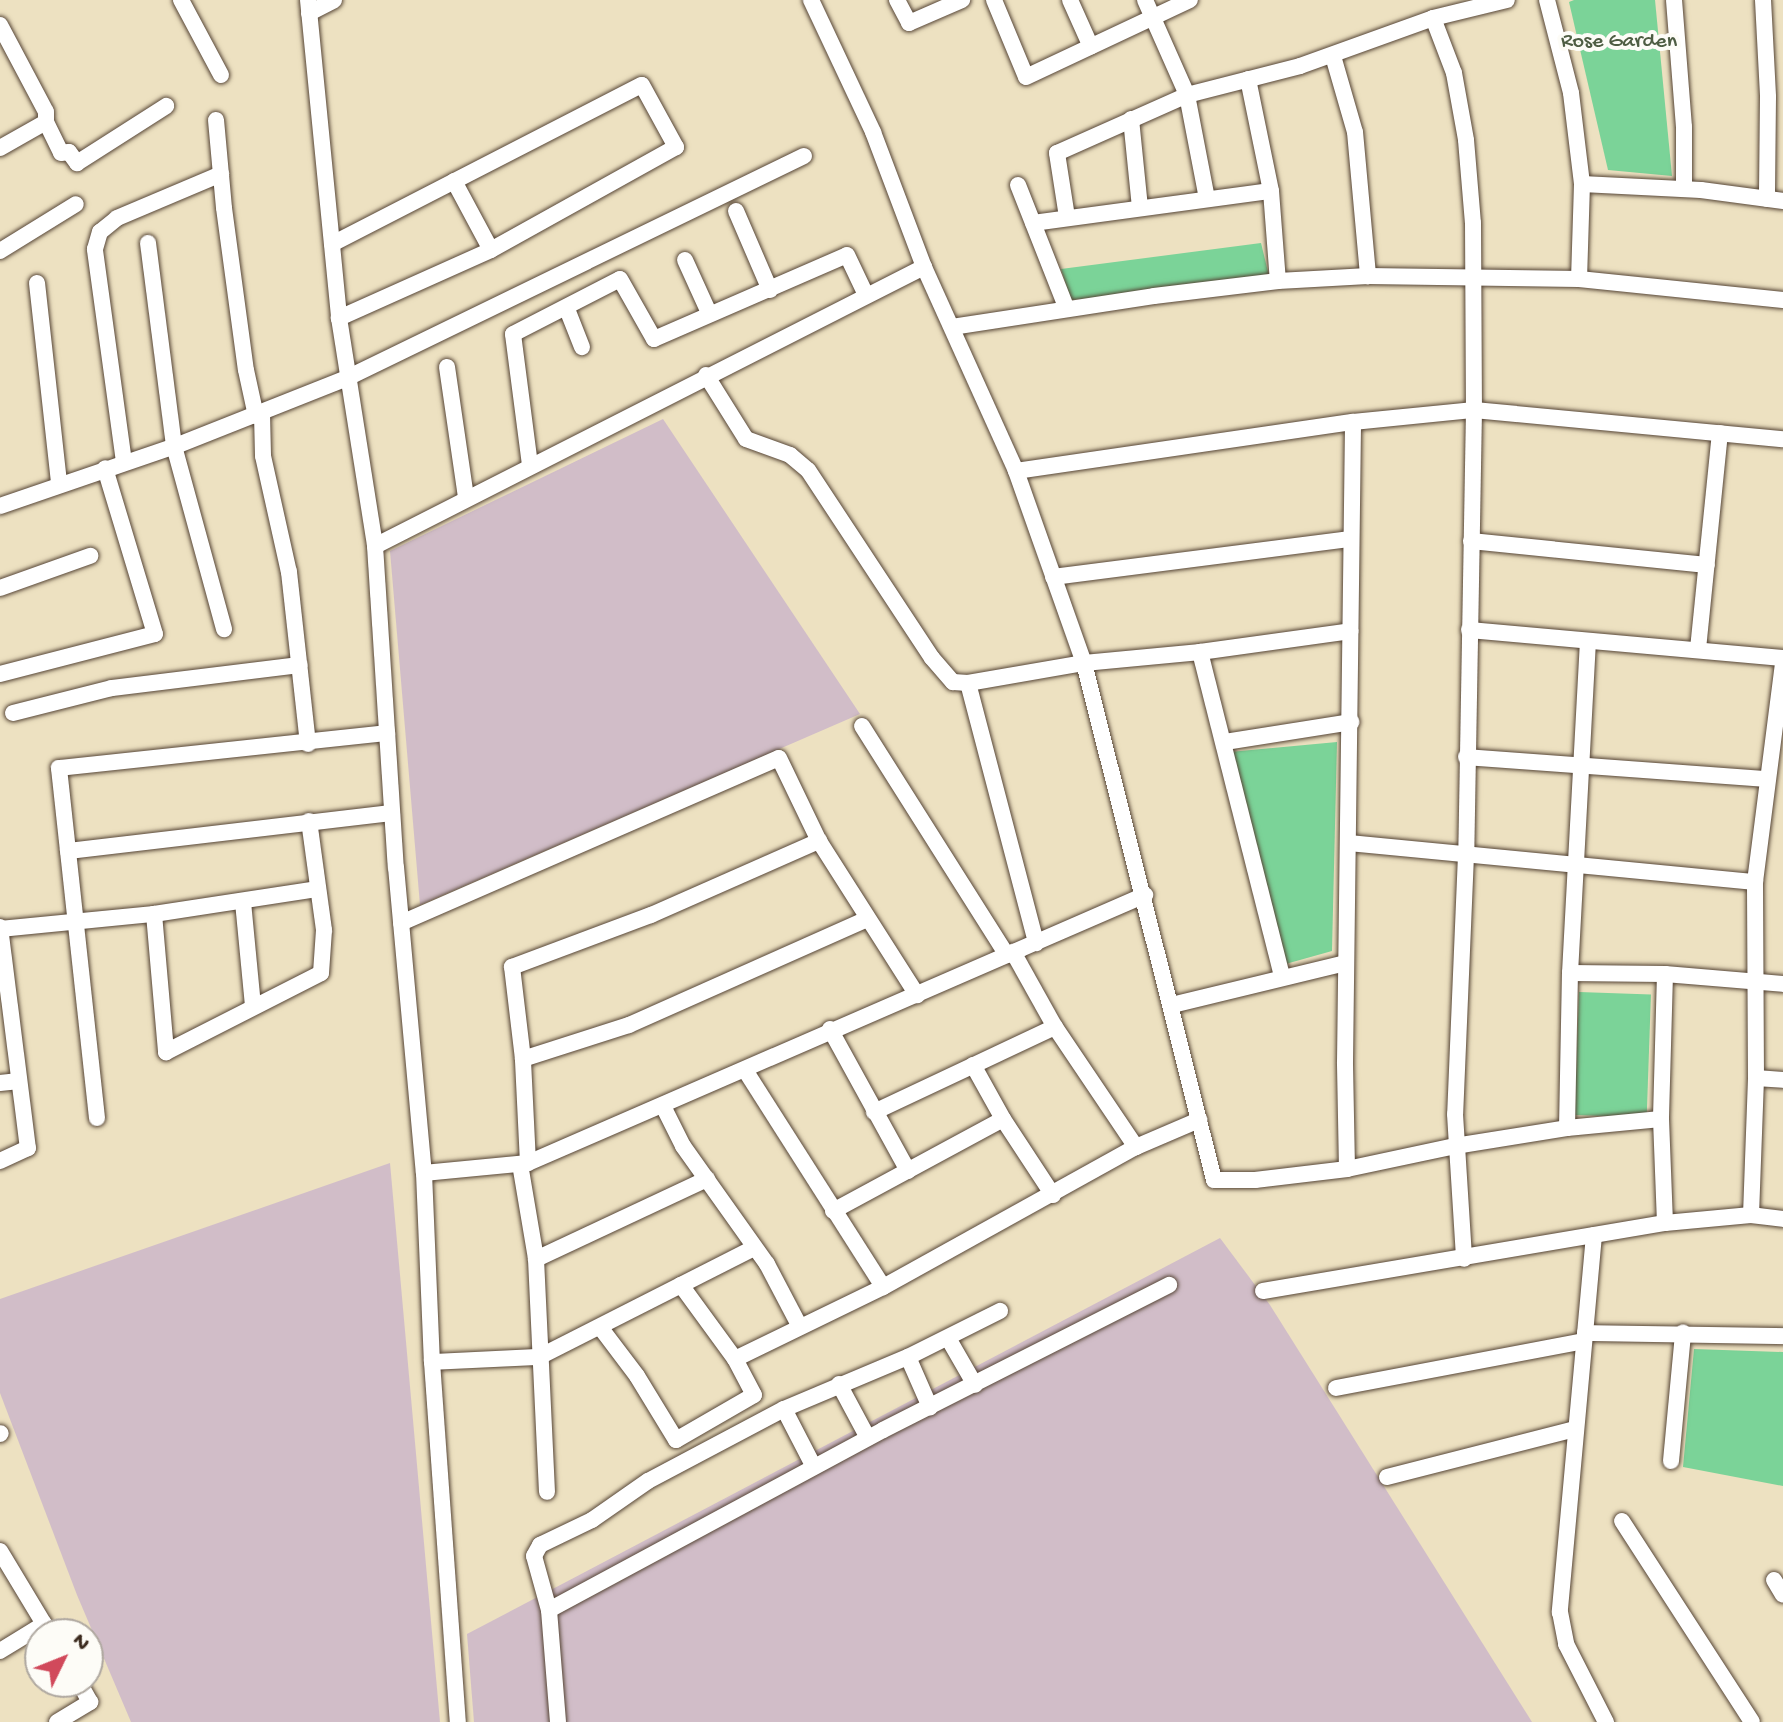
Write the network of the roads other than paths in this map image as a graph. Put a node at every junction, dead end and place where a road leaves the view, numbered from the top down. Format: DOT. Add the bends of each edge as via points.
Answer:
graph roads {
  1 [pos="181,0"];
  2 [pos="334,0"];
  3 [pos="811,0"];
  4 [pos="897,0"];
  5 [pos="962,0"];
  6 [pos="994,0"];
  7 [pos="1070,0"];
  8 [pos="1145,0"];
  9 [pos="1190,0"];
  10 [pos="1507,0"];
  11 [pos="1547,0"];
  12 [pos="1674,0"];
  13 [pos="1763,0"];
  14 [pos="1483,4"];
  15 [pos="309,6"];
  16 [pos="1152,17"];
  17 [pos="1433,18"];
  18 [pos="1,29"];
  19 [pos="1091,47"];
  20 [pos="1333,56"];
  21 [pos="221,75"];
  22 [pos="1248,79"];
  23 [pos="1187,95"];
  24 [pos="1775,98"];
  25 [pos="166,106"];
  26 [pos="1131,119"];
  27 [pos="216,120"];
  28 [pos="46,122"];
  29 [pos="0,148"];
  30 [pos="804,156"];
  31 [pos="221,174"];
  32 [pos="454,181"];
  33 [pos="1582,184"];
  34 [pos="1018,185"];
  35 [pos="1684,189"];
  36 [pos="1271,191"];
  37 [pos="1207,199"];
  38 [pos="1775,200"];
  39 [pos="76,204"];
  40 [pos="1140,208"];
  41 [pos="736,211"];
  42 [pos="1067,217"];
  43 [pos="1033,223"];
  44 [pos="148,243"];
  45 [pos="332,244"];
  46 [pos="491,250"];
  47 [pos="0,251"];
  48 [pos="685,260"];
  49 [pos="924,267"];
  50 [pos="1474,275"];
  51 [pos="1368,276"];
  52 [pos="1579,279"];
  53 [pos="1278,281"];
  54 [pos="37,283"];
  55 [pos="770,290"];
  56 [pos="866,295"];
  57 [pos="1783,300"];
  58 [pos="1066,307"];
  59 [pos="567,309"];
  60 [pos="709,313"];
  61 [pos="339,318"];
  62 [pos="952,327"];
  63 [pos="582,347"];
  64 [pos="447,367"];
  65 [pos="706,375"];
  66 [pos="347,378"];
  67 [pos="1474,410"];
  68 [pos="259,415"];
  69 [pos="1353,422"];
  70 [pos="1720,433"];
  71 [pos="1783,439"];
  72 [pos="174,446"];
  73 [pos="124,462"];
  74 [pos="530,465"];
  75 [pos="105,468"];
  76 [pos="1016,471"];
  77 [pos="59,483"];
  78 [pos="466,498"];
  79 [pos="0,506"];
  80 [pos="1351,539"];
  81 [pos="1471,541"];
  82 [pos="375,546"];
  83 [pos="90,556"];
  84 [pos="1707,565"];
  85 [pos="1053,577"];
  86 [pos="0,588"];
  87 [pos="224,629"];
  88 [pos="1469,630"];
  89 [pos="1351,631"];
  90 [pos="1588,641"];
  91 [pos="1698,649"];
  92 [pos="1200,652"];
  93 [pos="1783,660"];
  94 [pos="1084,663"];
  95 [pos="300,665"];
  96 [pos="0,674"];
  97 [pos="968,683"];
  98 [pos="13,713"];
  99 [pos="1351,722"];
  100 [pos="862,726"];
  101 [pos="387,733"];
  102 [pos="1225,742"];
  103 [pos="308,744"];
  104 [pos="1466,757"];
  105 [pos="1582,763"];
  106 [pos="1766,779"];
  107 [pos="392,813"];
  108 [pos="309,821"];
  109 [pos="819,841"];
  110 [pos="1349,843"];
  111 [pos="68,851"];
  112 [pos="1466,855"];
  113 [pos="1575,867"];
  114 [pos="1755,882"];
  115 [pos="318,889"];
  116 [pos="1145,895"];
  117 [pos="243,902"];
  118 [pos="154,914"];
  119 [pos="867,919"];
  120 [pos="76,921"];
  121 [pos="401,923"];
  122 [pos="0,928"];
  123 [pos="1036,943"];
  124 [pos="1010,954"];
  125 [pos="1345,963"];
  126 [pos="1570,973"];
  127 [pos="1665,974"];
  128 [pos="1282,976"];
  129 [pos="1756,980"];
  130 [pos="1783,984"];
  131 [pos="917,995"];
  132 [pos="5,1004"];
  133 [pos="1172,1005"];
  134 [pos="253,1006"];
  135 [pos="1055,1027"];
  136 [pos="830,1029"];
  137 [pos="523,1059"];
  138 [pos="973,1065"];
  139 [pos="745,1070"];
  140 [pos="1756,1078"];
  141 [pos="1783,1080"];
  142 [pos="19,1081"];
  143 [pos="0,1083"];
  144 [pos="663,1106"];
  145 [pos="874,1112"];
  146 [pos="97,1118"];
  147 [pos="1003,1119"];
  148 [pos="1661,1119"];
  149 [pos="1199,1120"];
  150 [pos="1567,1128"];
  151 [pos="1455,1146"];
  152 [pos="1136,1147"];
  153 [pos="0,1161"];
  154 [pos="524,1164"];
  155 [pos="1347,1169"];
  156 [pos="908,1171"];
  157 [pos="424,1173"];
  158 [pos="707,1179"];
  159 [pos="1053,1195"];
  160 [pos="833,1211"];
  161 [pos="1751,1215"];
  162 [pos="1783,1219"];
  163 [pos="1665,1223"];
  164 [pos="1594,1235"];
  165 [pos="752,1249"];
  166 [pos="536,1259"];
  167 [pos="1464,1259"];
  168 [pos="681,1285"];
  169 [pos="1169,1285"];
  170 [pos="883,1287"];
  171 [pos="1263,1291"];
  172 [pos="1000,1311"];
  173 [pos="799,1325"];
  174 [pos="600,1327"];
  175 [pos="1683,1333"];
  176 [pos="1783,1336"];
  177 [pos="1584,1337"];
  178 [pos="948,1338"];
  179 [pos="539,1357"];
  180 [pos="908,1357"];
  181 [pos="735,1359"];
  182 [pos="432,1362"];
  183 [pos="839,1384"];
  184 [pos="975,1385"];
  185 [pos="1336,1388"];
  186 [pos="930,1407"];
  187 [pos="784,1409"];
  188 [pos="1575,1429"];
  189 [pos="868,1438"];
  190 [pos="1671,1461"];
  191 [pos="814,1467"];
  192 [pos="1387,1477"];
  193 [pos="547,1492"];
  194 [pos="1622,1521"];
  195 [pos="2,1556"];
  196 [pos="549,1610"];
  197 [pos="40,1618"];
  198 [pos="24,1640"];
  199 [pos="0,1651"];
  200 [pos="88,1698"];
  201 [pos="57,1722"];
  202 [pos="458,1722"];
  203 [pos="558,1722"];
  204 [pos="1606,1722"];
  205 [pos="1752,1722"];
  1 -- 21 [label="street"];
  2 -- 15 [label="street"];
  3 -- 49 [label="street" via="873,132"];
  4 -- 5 [label="street" via="909,23"];
  6 -- 19 [label="street" via="1026,77"];
  7 -- 19 [label="street"];
  8 -- 16 [label="street"];
  9 -- 16 [label="street"];
  10 -- 14 [label="street"];
  11 -- 33 [label="street" via="1571,93"];
  12 -- 35 [label="street"];
  13 -- 24 [label="street"];
  14 -- 17 [label="street"];
  15 -- 45 [label="street"];
  16 -- 19 [label="street"];
  16 -- 23 [label="street"];
  17 -- 20 [label="street"];
  17 -- 50 [label="street" via="1454,73 1466,140"];
  18 -- 28 [label="street" via="46,112"];
  20 -- 22 [label="street"];
  20 -- 51 [label="street" via="1355,132"];
  22 -- 23 [label="street"];
  22 -- 36 [label="street"];
  23 -- 26 [label="street"];
  23 -- 37 [label="street"];
  24 -- 38 [label="street"];
  25 -- 28 [label="street" via="77,163 69,152 61,153"];
  26 -- 40 [label="street"];
  26 -- 42 [label="street" via="1057,153"];
  27 -- 31 [label="street"];
  28 -- 29 [label="street"];
  30 -- 66 [label="street"];
  31 -- 68 [label="street" via="246,370"];
  31 -- 73 [label="street" via="117,218 100,232 95,249"];
  32 -- 45 [label="street"];
  32 -- 46 [label="street"];
  32 -- 46 [label="street" via="642,85 676,147"];
  33 -- 35 [label="street"];
  33 -- 52 [label="street"];
  34 -- 43 [label="street"];
  35 -- 38 [label="street"];
  36 -- 37 [label="street"];
  36 -- 53 [label="street"];
  37 -- 40 [label="street"];
  39 -- 47 [label="street"];
  40 -- 42 [label="street"];
  41 -- 55 [label="street"];
  42 -- 43 [label="street"];
  43 -- 58 [label="street"];
  44 -- 72 [label="street"];
  45 -- 61 [label="street"];
  46 -- 61 [label="street"];
  48 -- 60 [label="street"];
  49 -- 56 [label="street"];
  49 -- 62 [label="street"];
  50 -- 51 [label="street"];
  50 -- 52 [label="street"];
  50 -- 67 [label="street"];
  51 -- 53 [label="street"];
  52 -- 57 [label="street"];
  53 -- 58 [label="street"];
  54 -- 77 [label="street"];
  55 -- 56 [label="street" via="847,255"];
  55 -- 60 [label="street"];
  56 -- 65 [label="street"];
  58 -- 62 [label="street"];
  59 -- 60 [label="street" via="620,279 654,339"];
  59 -- 63 [label="street"];
  59 -- 74 [label="street" via="513,334"];
  61 -- 66 [label="street"];
  62 -- 76 [label="street"];
  64 -- 78 [label="street"];
  65 -- 74 [label="street"];
  65 -- 97 [label="street" via="746,439 790,455 808,470 945,675"];
  66 -- 68 [label="street"];
  66 -- 82 [label="street"];
  67 -- 69 [label="street"];
  67 -- 70 [label="street"];
  67 -- 81 [label="street"];
  68 -- 72 [label="street"];
  68 -- 95 [label="street" via="289,572"];
  69 -- 76 [label="street"];
  69 -- 80 [label="street"];
  70 -- 71 [label="street"];
  70 -- 84 [label="street"];
  72 -- 73 [label="street"];
  72 -- 87 [label="street"];
  73 -- 75 [label="street"];
  74 -- 78 [label="street"];
  75 -- 77 [label="street"];
  75 -- 96 [label="street" via="155,634"];
  76 -- 85 [label="street"];
  77 -- 79 [label="street"];
  78 -- 82 [label="street"];
  80 -- 85 [label="street"];
  80 -- 89 [label="street"];
  81 -- 84 [label="street"];
  81 -- 88 [label="street"];
  82 -- 101 [label="street"];
  83 -- 86 [label="street"];
  84 -- 91 [label="street"];
  85 -- 94 [label="street"];
  88 -- 90 [label="street"];
  88 -- 104 [label="street"];
  89 -- 92 [label="street"];
  89 -- 99 [label="street"];
  90 -- 91 [label="street"];
  90 -- 105 [label="street"];
  91 -- 93 [label="street"];
  92 -- 94 [label="street"];
  92 -- 102 [label="street"];
  93 -- 106 [label="street"];
  94 -- 97 [label="street"];
  94 -- 116 [label="street"];
  95 -- 98 [label="street" via="112,688"];
  95 -- 103 [label="street"];
  97 -- 123 [label="street"];
  99 -- 102 [label="street"];
  99 -- 110 [label="street"];
  100 -- 124 [label="street"];
  101 -- 103 [label="street"];
  101 -- 107 [label="street"];
  102 -- 128 [label="street"];
  103 -- 111 [label="street" via="59,768"];
  104 -- 105 [label="street"];
  104 -- 112 [label="street"];
  105 -- 106 [label="street"];
  105 -- 113 [label="street"];
  106 -- 114 [label="street"];
  107 -- 108 [label="street"];
  107 -- 121 [label="street"];
  108 -- 111 [label="street"];
  108 -- 115 [label="street"];
  109 -- 119 [label="street"];
  109 -- 121 [label="street" via="779,758"];
  109 -- 137 [label="street" via="651,915 512,967"];
  110 -- 112 [label="street"];
  110 -- 125 [label="street"];
  111 -- 120 [label="street"];
  112 -- 113 [label="street"];
  112 -- 151 [label="street"];
  113 -- 114 [label="street"];
  113 -- 126 [label="street"];
  114 -- 129 [label="street"];
  115 -- 117 [label="street"];
  115 -- 134 [label="street" via="324,930 321,973"];
  116 -- 123 [label="street"];
  116 -- 133 [label="street"];
  117 -- 118 [label="street"];
  117 -- 134 [label="street"];
  118 -- 120 [label="street"];
  118 -- 134 [label="street" via="166,1052"];
  119 -- 131 [label="street"];
  119 -- 137 [label="street" via="629,1025"];
  120 -- 122 [label="street"];
  120 -- 146 [label="street"];
  121 -- 157 [label="street"];
  122 -- 132 [label="street"];
  123 -- 124 [label="street"];
  124 -- 131 [label="street"];
  124 -- 135 [label="street"];
  125 -- 128 [label="street"];
  125 -- 155 [label="street"];
  126 -- 127 [label="street"];
  126 -- 150 [label="street"];
  127 -- 129 [label="street"];
  127 -- 148 [label="street"];
  128 -- 133 [label="street"];
  129 -- 130 [label="street"];
  129 -- 140 [label="street"];
  131 -- 136 [label="street"];
  132 -- 142 [label="street"];
  133 -- 149 [label="street"];
  135 -- 138 [label="street"];
  135 -- 152 [label="street"];
  136 -- 139 [label="street"];
  136 -- 145 [label="street"];
  137 -- 154 [label="street"];
  138 -- 145 [label="street"];
  138 -- 147 [label="street"];
  139 -- 144 [label="street"];
  139 -- 160 [label="street"];
  140 -- 141 [label="street"];
  140 -- 161 [label="street"];
  142 -- 143 [label="street"];
  142 -- 153 [label="street" via="28,1148"];
  144 -- 154 [label="street"];
  144 -- 158 [label="street"];
  145 -- 156 [label="street"];
  147 -- 156 [label="street"];
  147 -- 159 [label="street"];
  148 -- 150 [label="street"];
  148 -- 163 [label="street"];
  149 -- 152 [label="street"];
  149 -- 155 [label="street" via="1214,1180"];
  150 -- 151 [label="street"];
  151 -- 155 [label="street"];
  151 -- 167 [label="street"];
  152 -- 159 [label="street"];
  154 -- 157 [label="street"];
  154 -- 166 [label="street"];
  156 -- 160 [label="street"];
  157 -- 182 [label="street"];
  158 -- 165 [label="street"];
  158 -- 166 [label="street"];
  159 -- 170 [label="street"];
  160 -- 170 [label="street"];
  161 -- 162 [label="street"];
  161 -- 163 [label="street"];
  163 -- 164 [label="street"];
  164 -- 167 [label="street"];
  164 -- 177 [label="street"];
  165 -- 168 [label="street"];
  165 -- 173 [label="street" via="767,1264"];
  166 -- 179 [label="street"];
  167 -- 171 [label="street"];
  168 -- 174 [label="street"];
  168 -- 181 [label="street"];
  169 -- 184 [label="street"];
  170 -- 173 [label="street"];
  172 -- 178 [label="street"];
  173 -- 181 [label="street"];
  174 -- 179 [label="street"];
  174 -- 181 [label="street" via="676,1440 754,1395"];
  175 -- 176 [label="street"];
  175 -- 177 [label="street"];
  175 -- 190 [label="street"];
  177 -- 185 [label="street"];
  177 -- 188 [label="street"];
  178 -- 180 [label="street"];
  178 -- 184 [label="street"];
  179 -- 182 [label="street"];
  179 -- 193 [label="street"];
  180 -- 183 [label="street"];
  180 -- 186 [label="street"];
  182 -- 202 [label="street"];
  183 -- 187 [label="street"];
  183 -- 189 [label="street"];
  184 -- 186 [label="street"];
  186 -- 189 [label="street"];
  187 -- 191 [label="street"];
  187 -- 196 [label="street" via="540,1545 534,1556"];
  188 -- 192 [label="street"];
  188 -- 204 [label="street" via="1560,1612 1566,1644"];
  189 -- 191 [label="street"];
  191 -- 196 [label="street"];
  194 -- 205 [label="street"];
  195 -- 197 [label="street"];
  196 -- 203 [label="street"];
  198 -- 199 [label="street"];
  200 -- 201 [label="street" via="90,1702"];
}
